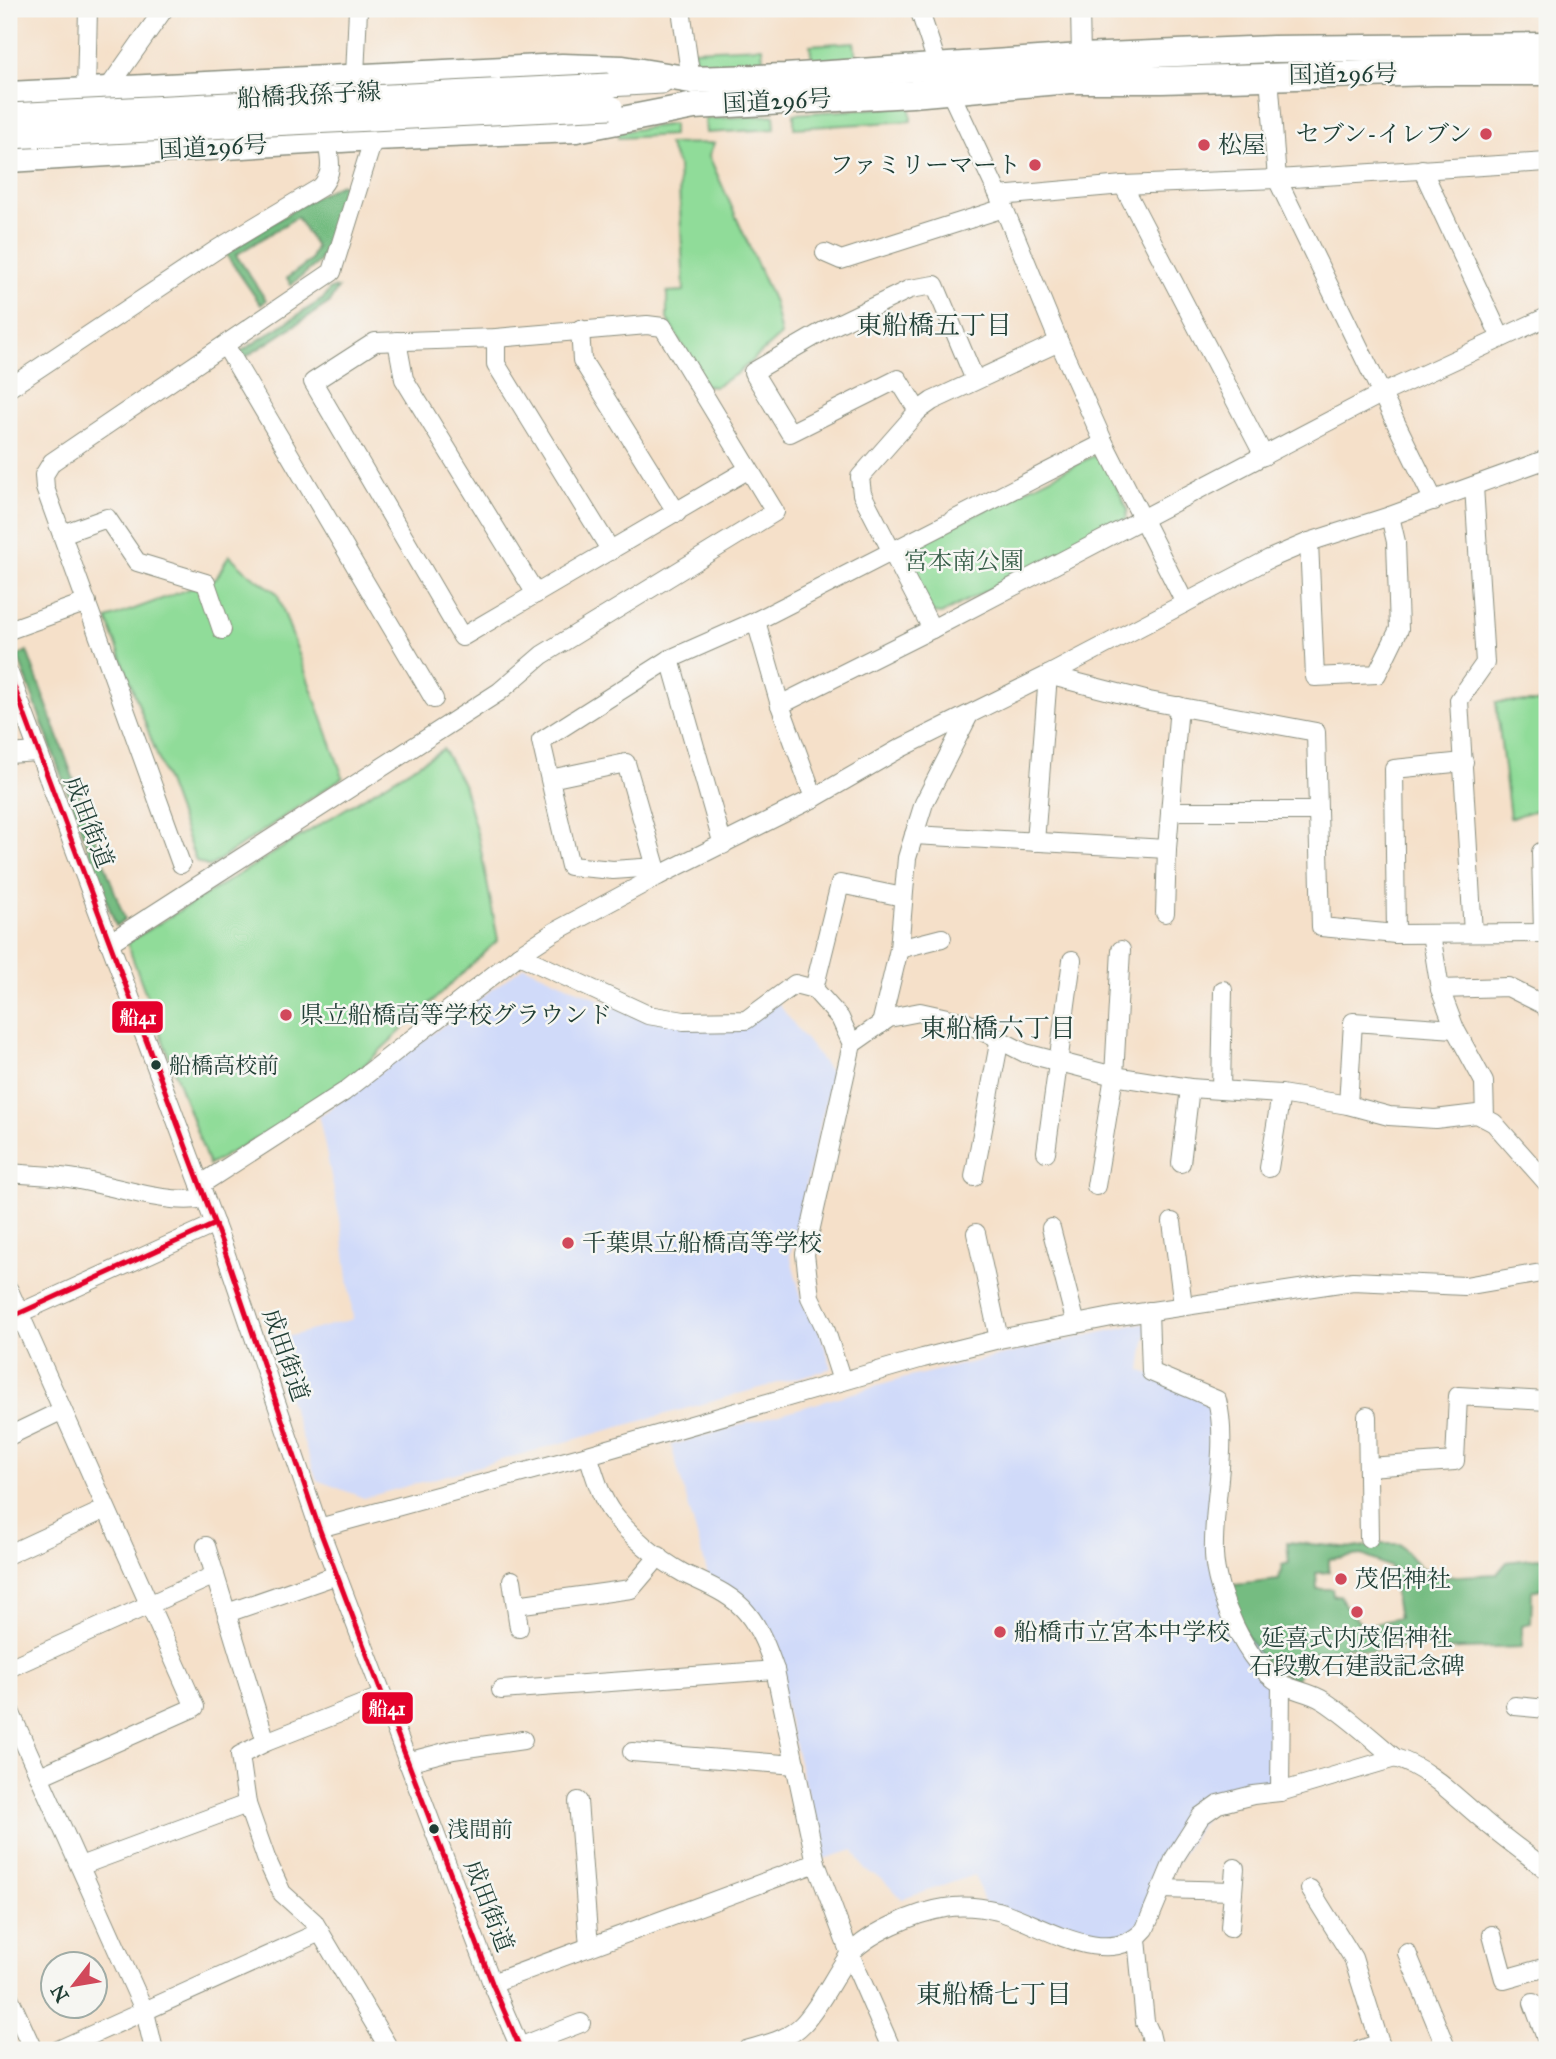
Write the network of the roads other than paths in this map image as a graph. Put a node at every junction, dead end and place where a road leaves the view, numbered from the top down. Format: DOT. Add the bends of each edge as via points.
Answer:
graph roads {
  1 [pos="88,9"];
  2 [pos="164,9"];
  3 [pos="358,9"];
  4 [pos="681,9"];
  5 [pos="919,9"];
  6 [pos="1080,9"];
  7 [pos="1547,46"];
  8 [pos="1082,57"];
  9 [pos="1547,72"];
  10 [pos="355,76"];
  11 [pos="1269,76"];
  12 [pos="944,77"];
  13 [pos="97,90"];
  14 [pos="692,93"];
  15 [pos="9,95"];
  16 [pos="610,96"];
  17 [pos="9,116"];
  18 [pos="9,137"];
  19 [pos="374,137"];
  20 [pos="327,141"];
  21 [pos="110,153"];
  22 [pos="9,159"];
  23 [pos="1547,162"];
  24 [pos="1422,169"];
  25 [pos="1277,179"];
  26 [pos="1124,185"];
  27 [pos="1001,202"];
  28 [pos="825,253"];
  29 [pos="1547,317"];
  30 [pos="580,329"];
  31 [pos="496,338"];
  32 [pos="1502,338"];
  33 [pos="397,341"];
  34 [pos="1059,342"];
  35 [pos="225,345"];
  36 [pos="975,380"];
  37 [pos="9,388"];
  38 [pos="1381,394"];
  39 [pos="918,411"];
  40 [pos="1104,443"];
  41 [pos="1264,456"];
  42 [pos="1547,459"];
  43 [pos="749,469"];
  44 [pos="1474,486"];
  45 [pos="1434,500"];
  46 [pos="677,513"];
  47 [pos="1391,516"];
  48 [pos="1141,520"];
  49 [pos="62,534"];
  50 [pos="1309,542"];
  51 [pos="611,551"];
  52 [pos="891,552"];
  53 [pos="536,594"];
  54 [pos="87,603"];
  55 [pos="1185,603"];
  56 [pos="757,621"];
  57 [pos="932,629"];
  58 [pos="9,630"];
  59 [pos="222,630"];
  60 [pos="670,659"];
  61 [pos="9,673"];
  62 [pos="1048,676"];
  63 [pos="434,699"];
  64 [pos="780,705"];
  65 [pos="1179,706"];
  66 [pos="970,715"];
  67 [pos="18,724"];
  68 [pos="37,752"];
  69 [pos="9,754"];
  70 [pos="1464,762"];
  71 [pos="550,779"];
  72 [pos="814,798"];
  73 [pos="1170,811"];
  74 [pos="1318,811"];
  75 [pos="914,835"];
  76 [pos="1035,842"];
  77 [pos="723,845"];
  78 [pos="1167,849"];
  79 [pos="1541,852"];
  80 [pos="181,864"];
  81 [pos="657,871"];
  82 [pos="903,897"];
  83 [pos="1165,913"];
  84 [pos="1473,933"];
  85 [pos="1545,933"];
  86 [pos="1396,934"];
  87 [pos="1431,934"];
  88 [pos="942,938"];
  89 [pos="109,943"];
  90 [pos="899,949"];
  91 [pos="1121,950"];
  92 [pos="519,955"];
  93 [pos="1072,960"];
  94 [pos="814,989"];
  95 [pos="1440,989"];
  96 [pos="1223,990"];
  97 [pos="1547,1010"];
  98 [pos="881,1024"];
  99 [pos="1455,1029"];
  100 [pos="1000,1038"];
  101 [pos="852,1044"];
  102 [pos="1058,1061"];
  103 [pos="1114,1076"];
  104 [pos="1190,1088"];
  105 [pos="1221,1090"];
  106 [pos="1281,1094"];
  107 [pos="1348,1105"];
  108 [pos="1485,1118"];
  109 [pos="1046,1152"];
  110 [pos="1181,1163"];
  111 [pos="1269,1168"];
  112 [pos="9,1173"];
  113 [pos="974,1177"];
  114 [pos="1547,1183"];
  115 [pos="1096,1186"];
  116 [pos="203,1191"];
  117 [pos="1172,1222"];
  118 [pos="215,1224"];
  119 [pos="1051,1228"];
  120 [pos="976,1233"];
  121 [pos="1547,1272"];
  122 [pos="9,1290"];
  123 [pos="1183,1305"];
  124 [pos="1149,1311"];
  125 [pos="14,1316"];
  126 [pos="1076,1324"];
  127 [pos="999,1339"];
  128 [pos="842,1381"];
  129 [pos="1547,1401"];
  130 [pos="61,1411"];
  131 [pos="1367,1416"];
  132 [pos="9,1436"];
  133 [pos="588,1455"];
  134 [pos="1368,1467"];
  135 [pos="106,1509"];
  136 [pos="319,1528"];
  137 [pos="1369,1538"];
  138 [pos="206,1546"];
  139 [pos="9,1554"];
  140 [pos="659,1556"];
  141 [pos="215,1575"];
  142 [pos="337,1575"];
  143 [pos="512,1580"];
  144 [pos="149,1605"];
  145 [pos="516,1605"];
  146 [pos="227,1613"];
  147 [pos="519,1628"];
  148 [pos="9,1668"];
  149 [pos="775,1671"];
  150 [pos="1281,1684"];
  151 [pos="501,1690"];
  152 [pos="383,1696"];
  153 [pos="1515,1706"];
  154 [pos="9,1709"];
  155 [pos="1547,1709"];
  156 [pos="523,1740"];
  157 [pos="266,1742"];
  158 [pos="632,1752"];
  159 [pos="1395,1758"];
  160 [pos="407,1762"];
  161 [pos="796,1765"];
  162 [pos="40,1776"];
  163 [pos="1280,1792"];
  164 [pos="578,1801"];
  165 [pos="247,1804"];
  166 [pos="816,1863"];
  167 [pos="80,1866"];
  168 [pos="1235,1868"];
  169 [pos="1547,1870"];
  170 [pos="1161,1889"];
  171 [pos="1310,1889"];
  172 [pos="1233,1891"];
  173 [pos="1230,1928"];
  174 [pos="320,1932"];
  175 [pos="1492,1936"];
  176 [pos="1137,1938"];
  177 [pos="589,1947"];
  178 [pos="1407,1953"];
  179 [pos="850,1954"];
  180 [pos="1547,1967"];
  181 [pos="492,1983"];
  182 [pos="9,1997"];
  183 [pos="1534,2003"];
  184 [pos="145,2012"];
  185 [pos="582,2023"];
  186 [pos="1547,2041"];
  187 [pos="1381,2047"];
  188 [pos="520,2048"];
  189 [pos="33,2050"];
  190 [pos="58,2050"];
  191 [pos="154,2050"];
  192 [pos="390,2050"];
  193 [pos="746,2050"];
  194 [pos="892,2050"];
  195 [pos="1154,2050"];
  196 [pos="1360,2050"];
  197 [pos="1447,2050"];
  1 -- 13 [label="street"];
  2 -- 13 [label="street"];
  3 -- 10 [label="street"];
  4 -- 14 [label="street"];
  5 -- 12 [label="street"];
  6 -- 8 [label="street"];
  7 -- 8 [label="highway, 国道296号"];
  8 -- 12 [label="highway, 国道296号"];
  9 -- 11 [label="highway, 国道296号"];
  10 -- 13 [label="highway, 国道296号"];
  10 -- 14 [label="highway, 国道296号" via="600,67"];
  11 -- 12 [label="highway, 国道296号" via="1162,80"];
  11 -- 25 [label="street"];
  12 -- 14 [label="highway, 国道296号" via="785,77"];
  12 -- 27 [label="street"];
  13 -- 15 [label="highway, 国道296号"];
  13 -- 21 [label="street"];
  14 -- 16 [label="main road"];
  14 -- 19 [label="highway, 国道296号" via="576,129"];
  16 -- 17 [label="main road, 船橋我孫子線, bridge"];
  16 -- 18 [label="main road, 船橋我孫子線, bridge"];
  19 -- 20 [label="highway, 国道296号"];
  19 -- 35 [label="street" via="332,272"];
  20 -- 21 [label="highway, 国道296号"];
  20 -- 37 [label="street" via="328,178 320,187 219,248"];
  21 -- 22 [label="highway, 国道296号"];
  23 -- 24 [label="street"];
  24 -- 25 [label="street"];
  24 -- 32 [label="street"];
  25 -- 26 [label="street"];
  25 -- 38 [label="street"];
  26 -- 27 [label="street"];
  26 -- 41 [label="street"];
  27 -- 28 [label="street" via="841,260"];
  27 -- 34 [label="street"];
  29 -- 32 [label="street"];
  30 -- 31 [label="street"];
  30 -- 43 [label="street" via="663,327"];
  30 -- 46 [label="street" via="582,360"];
  31 -- 33 [label="street"];
  31 -- 51 [label="street" via="496,364"];
  32 -- 38 [label="street"];
  33 -- 53 [label="street" via="404,379"];
  33 -- 53 [label="street" via="374,342 313,382 462,638"];
  34 -- 36 [label="street"];
  34 -- 40 [label="street"];
  35 -- 49 [label="street" via="52,462 44,475"];
  35 -- 63 [label="street"];
  36 -- 39 [label="street"];
  36 -- 39 [label="street" via="935,285 910,289 752,372 789,433 898,379"];
  38 -- 41 [label="street"];
  38 -- 45 [label="street"];
  39 -- 52 [label="street" via="860,477 862,494"];
  40 -- 48 [label="street"];
  40 -- 52 [label="street"];
  41 -- 48 [label="street"];
  42 -- 44 [label="street"];
  43 -- 46 [label="street"];
  43 -- 89 [label="street" via="775,512 542,655 499,692"];
  44 -- 45 [label="street"];
  44 -- 70 [label="street" via="1485,663 1459,701"];
  45 -- 47 [label="street"];
  46 -- 51 [label="street"];
  47 -- 50 [label="street"];
  47 -- 50 [label="street" via="1399,629 1377,674 1315,677"];
  48 -- 55 [label="street"];
  48 -- 57 [label="street"];
  49 -- 54 [label="street"];
  49 -- 59 [label="street" via="107,518 137,562 205,583"];
  50 -- 55 [label="street"];
  51 -- 53 [label="street"];
  52 -- 56 [label="street"];
  52 -- 57 [label="street"];
  54 -- 58 [label="street"];
  54 -- 80 [label="street"];
  55 -- 62 [label="street"];
  56 -- 60 [label="street"];
  56 -- 64 [label="street"];
  57 -- 64 [label="street"];
  60 -- 71 [label="street" via="541,741"];
  60 -- 77 [label="street"];
  61 -- 67 [label="street, 成田街道"];
  62 -- 65 [label="street"];
  62 -- 66 [label="street"];
  62 -- 76 [label="street"];
  64 -- 72 [label="street"];
  65 -- 73 [label="street"];
  65 -- 74 [label="street" via="1315,732"];
  66 -- 72 [label="street"];
  66 -- 75 [label="street" via="924,803"];
  67 -- 68 [label="street, 成田街道"];
  68 -- 69 [label="street"];
  68 -- 89 [label="street, 成田街道"];
  70 -- 84 [label="street"];
  70 -- 86 [label="street" via="1394,769"];
  71 -- 81 [label="street" via="570,866"];
  71 -- 81 [label="street" via="626,763"];
  72 -- 77 [label="street"];
  73 -- 74 [label="street"];
  73 -- 78 [label="street"];
  74 -- 86 [label="street" via="1321,926"];
  75 -- 76 [label="street"];
  75 -- 82 [label="street"];
  76 -- 78 [label="street"];
  77 -- 81 [label="street"];
  78 -- 83 [label="street"];
  79 -- 85 [label="street"];
  81 -- 92 [label="street"];
  82 -- 90 [label="street"];
  82 -- 94 [label="street" via="841,884"];
  84 -- 85 [label="street"];
  84 -- 87 [label="street"];
  86 -- 87 [label="street"];
  87 -- 95 [label="street"];
  88 -- 90 [label="street"];
  89 -- 116 [label="street, 成田街道"];
  90 -- 98 [label="street"];
  91 -- 103 [label="street"];
  92 -- 94 [label="street" via="648,1016 684,1021 746,1020 795,984"];
  92 -- 116 [label="street" via="344,1092"];
  93 -- 102 [label="street"];
  94 -- 101 [label="street" via="840,1018"];
  95 -- 97 [label="street" via="1507,987"];
  95 -- 99 [label="street"];
  96 -- 105 [label="street"];
  98 -- 100 [label="street" via="889,1018 920,1013 965,1022"];
  98 -- 101 [label="street"];
  99 -- 107 [label="street" via="1353,1022"];
  99 -- 108 [label="street" via="1484,1082"];
  100 -- 102 [label="street" via="1025,1053"];
  100 -- 113 [label="street"];
  101 -- 128 [label="street" via="805,1254 810,1297"];
  102 -- 103 [label="street"];
  102 -- 109 [label="street"];
  103 -- 104 [label="street"];
  103 -- 115 [label="street"];
  104 -- 105 [label="street"];
  104 -- 110 [label="street"];
  105 -- 106 [label="street"];
  106 -- 107 [label="street"];
  106 -- 111 [label="street"];
  107 -- 108 [label="street" via="1389,1116 1435,1119 1477,1114"];
  108 -- 114 [label="street"];
  112 -- 116 [label="street" via="69,1178 190,1201"];
  116 -- 118 [label="street, 成田街道"];
  117 -- 123 [label="street"];
  118 -- 125 [label="street"];
  118 -- 136 [label="street, 成田街道"];
  119 -- 126 [label="street"];
  120 -- 127 [label="street"];
  121 -- 123 [label="street" via="1465,1286 1353,1281"];
  122 -- 125 [label="street"];
  123 -- 124 [label="street"];
  124 -- 126 [label="street"];
  124 -- 150 [label="street" via="1151,1371 1217,1400 1220,1456 1214,1555 1219,1584 1228,1611 1262,1670"];
  125 -- 130 [label="street"];
  126 -- 127 [label="street"];
  127 -- 128 [label="street"];
  128 -- 133 [label="street"];
  129 -- 134 [label="street" via="1458,1396 1455,1461"];
  130 -- 132 [label="street"];
  130 -- 135 [label="street"];
  131 -- 134 [label="street"];
  133 -- 136 [label="street"];
  133 -- 140 [label="street" via="612,1513"];
  134 -- 137 [label="street"];
  135 -- 139 [label="street"];
  135 -- 144 [label="street"];
  136 -- 142 [label="street, 成田街道"];
  138 -- 141 [label="street"];
  140 -- 145 [label="street" via="631,1590"];
  140 -- 149 [label="street" via="737,1602 757,1628"];
  141 -- 144 [label="street"];
  141 -- 146 [label="street"];
  142 -- 146 [label="street"];
  142 -- 152 [label="street, 成田街道"];
  143 -- 145 [label="street"];
  144 -- 148 [label="street"];
  144 -- 162 [label="street" via="195,1707"];
  145 -- 147 [label="street"];
  146 -- 157 [label="street"];
  149 -- 151 [label="street"];
  149 -- 161 [label="street"];
  150 -- 159 [label="street" via="1321,1699"];
  150 -- 163 [label="street"];
  152 -- 157 [label="street"];
  152 -- 160 [label="street, 成田街道"];
  153 -- 155 [label="street"];
  154 -- 162 [label="street"];
  156 -- 160 [label="street"];
  157 -- 165 [label="street" via="240,1755"];
  158 -- 161 [label="street"];
  159 -- 163 [label="street"];
  159 -- 169 [label="street" via="1424,1772"];
  160 -- 181 [label="street, 成田街道"];
  161 -- 166 [label="street"];
  162 -- 167 [label="street"];
  163 -- 170 [label="street" via="1218,1804 1201,1816"];
  164 -- 177 [label="street"];
  165 -- 167 [label="street"];
  165 -- 174 [label="street" via="282,1893"];
  166 -- 177 [label="street"];
  166 -- 179 [label="street"];
  167 -- 184 [label="street"];
  168 -- 172 [label="street"];
  170 -- 172 [label="street"];
  170 -- 176 [label="street"];
  171 -- 187 [label="street" via="1353,1958"];
  172 -- 173 [label="street"];
  174 -- 184 [label="street"];
  174 -- 192 [label="street"];
  175 -- 180 [label="street" via="1504,1979"];
  176 -- 179 [label="street" via="1127,1944 1099,1946 1060,1937 999,1912 965,1906 905,1921"];
  176 -- 195 [label="street" via="1144,2022"];
  177 -- 181 [label="street"];
  178 -- 197 [label="street"];
  179 -- 193 [label="street" via="803,2024 779,2041"];
  179 -- 194 [label="street"];
  181 -- 188 [label="street, 成田街道"];
  182 -- 189 [label="street"];
  183 -- 186 [label="street"];
  184 -- 190 [label="street"];
  184 -- 191 [label="street"];
  185 -- 188 [label="street"];
  187 -- 196 [label="street"];
}
